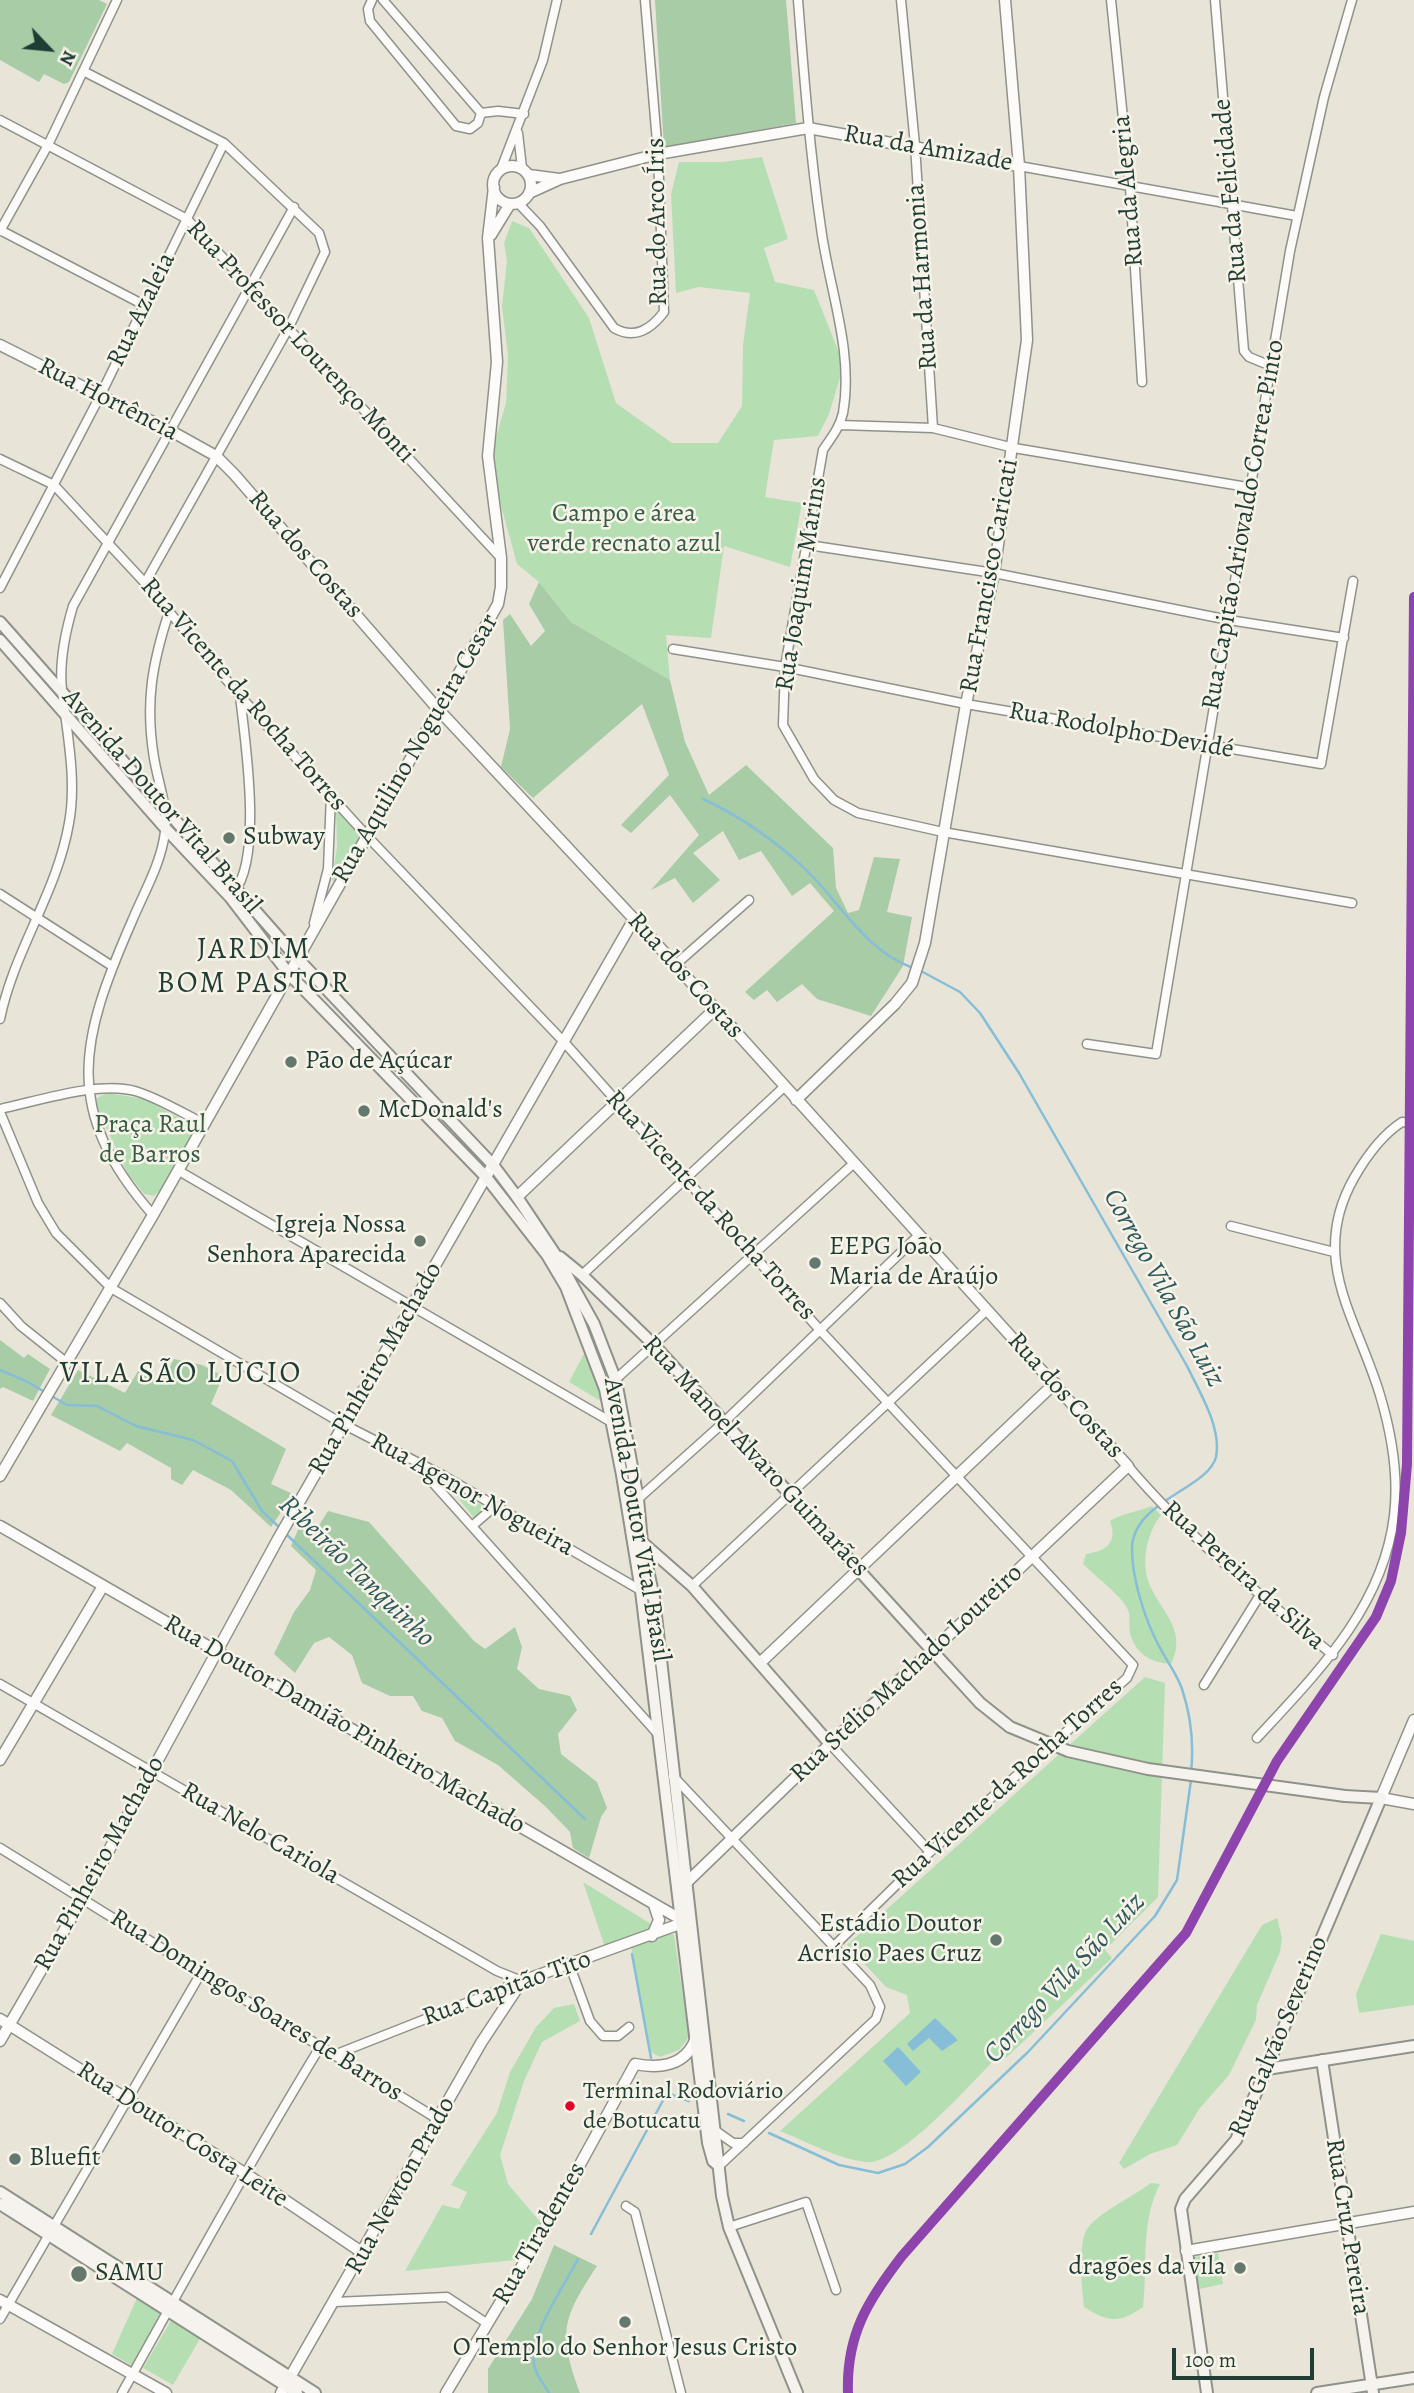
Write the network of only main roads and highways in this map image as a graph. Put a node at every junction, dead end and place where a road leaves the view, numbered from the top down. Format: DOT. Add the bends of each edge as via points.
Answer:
graph roads {
  1 [pos="0,622"];
  2 [pos="0,640"];
  3 [pos="555,1254"];
  4 [pos="632,1534"];
  5 [pos="642,1542"];
  6 [pos="933,1650"];
  7 [pos="1381,1798"];
  8 [pos="682,1887"];
  9 [pos="685,1919"];
  10 [pos="1414,2046"];
  11 [pos="1322,2060"];
  12 [pos="1267,2069"];
  13 [pos="713,2129"];
  14 [pos="0,2192"];
  15 [pos="0,2204"];
  16 [pos="51,2231"];
  17 [pos="1414,2378"];
  18 [pos="286,2385"];
  19 [pos="1373,2388"];
  20 [pos="297,2393"];
  21 [pos="315,2393"];
  22 [pos="797,2393"];
  23 [pos="1207,2393"];
  24 [pos="1317,2393"];
  1 -- 3 [label="main road, Avenida Doutor Vital Brasil" via="297,958 493,1166"];
  2 -- 4 [label="main road, Avenida Doutor Vital Brasil" via="230,897 289,974 486,1177 547,1255 566,1287 605,1389"];
  3 -- 5 [label="main road, Avenida Doutor Vital Brasil" via="594,1324 615,1381"];
  3 -- 6 [label="main road, Rua Manoel Alvaro Guimarães" via="654,1345"];
  4 -- 5 [label="main road"];
  4 -- 8 [label="main road, Avenida Doutor Vital Brasil"];
  5 -- 6 [label="main road, Rua Stélio Machado Loureiro" via="692,1586 830,1744"];
  5 -- 8 [label="main road, Avenida Doutor Vital Brasil" via="654,1598 676,1779"];
  6 -- 7 [label="main road, Rua Manoel Alvaro Guimarães, bridge" via="980,1703 1010,1727 1068,1751 1161,1771"];
  7 -- 12 [label="main road, Rua Galvão Severino"];
  8 -- 9 [label="main road, Avenida Doutor Vital Brasil"];
  9 -- 13 [label="main road, Avenida Doutor Vital Brasil" via="712,2092"];
  9 -- 13 [label="main road, Avenida Doutor Vital Brasil" via="705,2109"];
  10 -- 11 [label="main road"];
  11 -- 12 [label="main road"];
  11 -- 19 [label="main road, Rua Cruz Pereira"];
  12 -- 23 [label="main road, Rua Galvão Severino" via="1236,2140 1185,2199 1181,2210"];
  13 -- 22 [label="main road" via="729,2227"];
  14 -- 16 [label="main road"];
  15 -- 16 [label="main road"];
  16 -- 18 [label="main road"];
  17 -- 19 [label="main road"];
  18 -- 20 [label="main road"];
  18 -- 21 [label="main road"];
  19 -- 24 [label="main road"];
}
